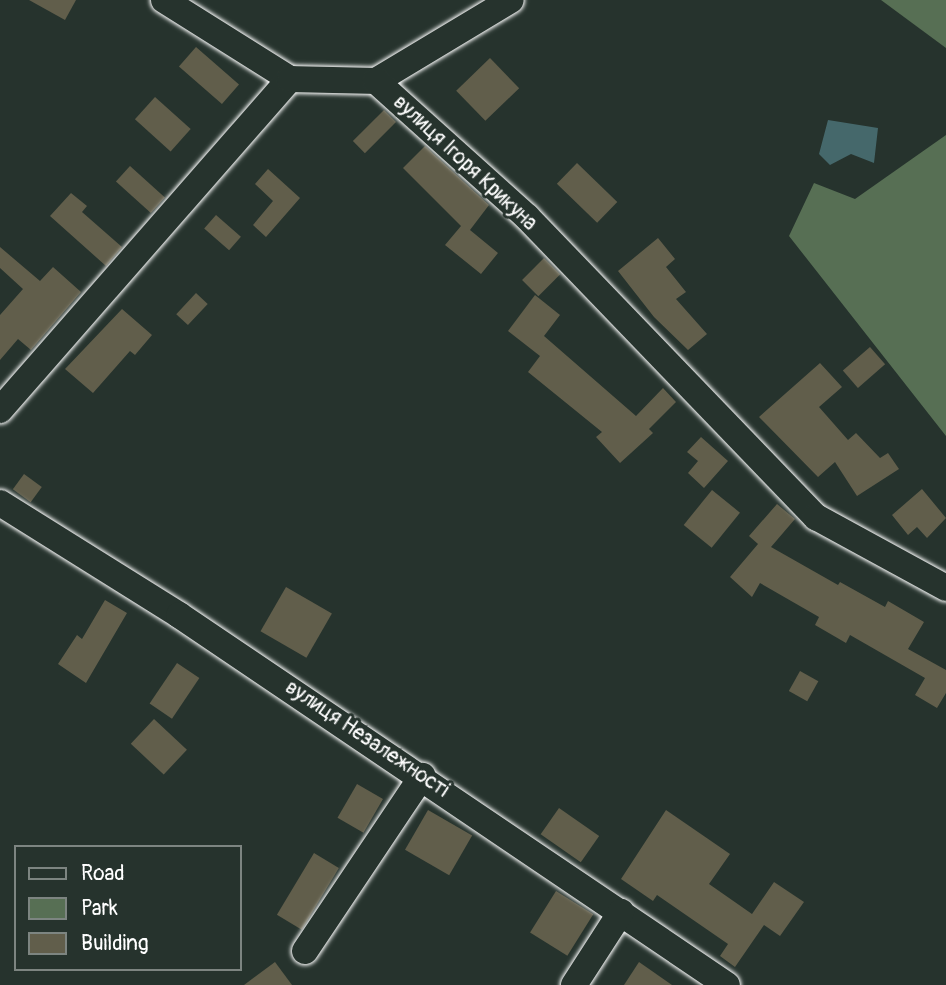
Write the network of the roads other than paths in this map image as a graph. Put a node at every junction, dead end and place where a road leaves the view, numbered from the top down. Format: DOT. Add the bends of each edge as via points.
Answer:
graph roads {
  1 [pos="164,0"];
  2 [pos="511,0"];
  3 [pos="290,79"];
  4 [pos="376,81"];
  5 [pos="0,410"];
  6 [pos="0,503"];
  7 [pos="946,588"];
  8 [pos="422,776"];
  9 [pos="621,912"];
  10 [pos="305,950"];
  11 [pos="574,985"];
  12 [pos="727,985"];
  1 -- 3 [label="street"];
  2 -- 4 [label="street"];
  3 -- 4 [label="street, вулиця Ігоря Крикуна"];
  3 -- 5 [label="street"];
  4 -- 7 [label="street, вулиця Ігоря Крикуна" via="527,217 816,517"];
  6 -- 8 [label="street, вулиця Незалежності"];
  8 -- 9 [label="street, вулиця Незалежності"];
  8 -- 10 [label="street"];
  9 -- 11 [label="street"];
  9 -- 12 [label="street, вулиця Незалежності"];
}
